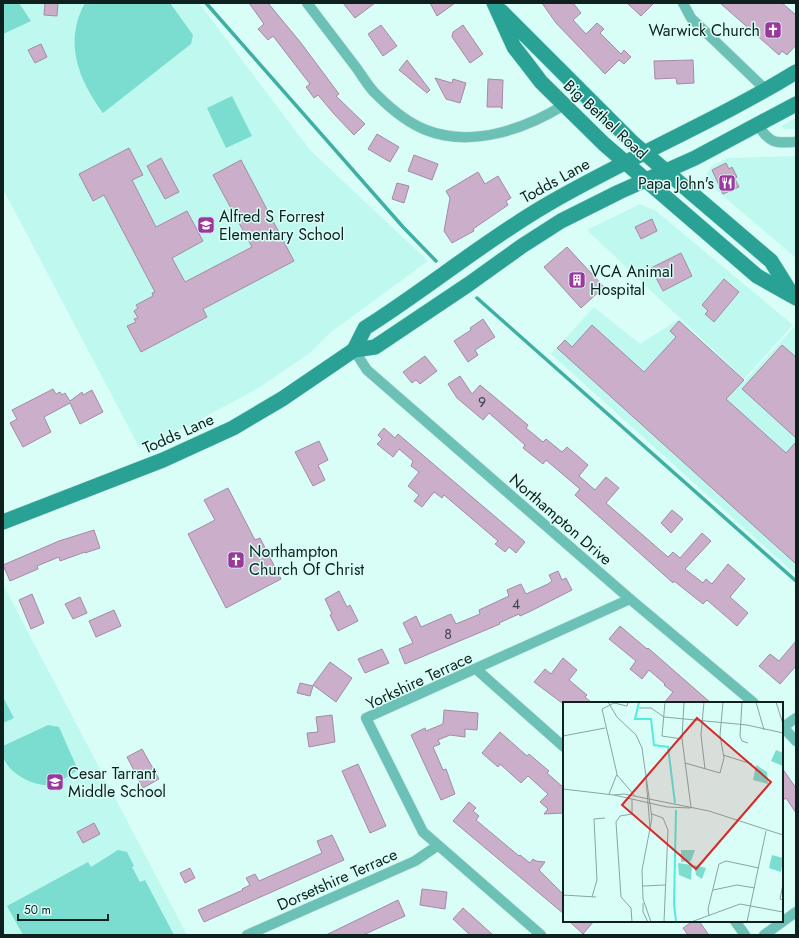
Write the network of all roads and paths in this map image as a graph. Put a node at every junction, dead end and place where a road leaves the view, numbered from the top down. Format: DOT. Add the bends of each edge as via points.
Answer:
graph roads {
  1 [pos="307,3"];
  2 [pos="683,3"];
  3 [pos="495,5"];
  4 [pos="796,72"];
  5 [pos="766,90"];
  6 [pos="796,104"];
  7 [pos="564,105"];
  8 [pos="758,125"];
  9 [pos="796,142"];
  10 [pos="645,154"];
  11 [pos="625,164"];
  12 [pos="667,171"];
  13 [pos="646,180"];
  14 [pos="794,297"];
  15 [pos="354,350"];
  16 [pos="3,522"];
  17 [pos="630,599"];
  18 [pos="476,669"];
  19 [pos="753,702"];
  20 [pos="796,718"];
  21 [pos="783,726"];
  22 [pos="783,728"];
  23 [pos="796,741"];
  24 [pos="563,746"];
  25 [pos="438,846"];
  26 [pos="796,912"];
  27 [pos="783,921"];
  28 [pos="736,922"];
  29 [pos="782,922"];
  30 [pos="247,935"];
  31 [pos="541,935"];
  32 [pos="745,935"];
  33 [pos="764,935"];
  1 -- 7 [label="street" via="376,94 398,114 426,130 472,137 496,134 548,115"];
  2 -- 5 [label="street" via="691,18"];
  3 -- 7 [label="main road, Big Bethel Road" via="514,47 541,82"];
  3 -- 10 [label="main road, Big Bethel Road"];
  4 -- 5 [label="main road, Todds Lane"];
  5 -- 10 [label="main road, Todds Lane"];
  6 -- 8 [label="main road, Todds Lane"];
  7 -- 11 [label="main road, Big Bethel Road"];
  8 -- 9 [label="street" via="770,140"];
  8 -- 12 [label="main road, Todds Lane"];
  10 -- 11 [label="main road, Todds Lane"];
  10 -- 12 [label="main road, Big Bethel Road"];
  11 -- 13 [label="main road, Big Bethel Road"];
  11 -- 15 [label="main road, Todds Lane" via="557,199 492,239 365,328"];
  12 -- 13 [label="main road, Todds Lane"];
  12 -- 14 [label="main road, Big Bethel Road" via="771,261"];
  13 -- 14 [label="main road, Big Bethel Road" via="757,276"];
  13 -- 15 [label="main road, Todds Lane" via="561,221 375,347"];
  15 -- 16 [label="main road, Todds Lane" via="282,399 214,437 163,460"];
  15 -- 17 [label="street, Northampton Drive" via="368,370"];
  17 -- 18 [label="street, Yorkshire Terrace"];
  17 -- 19 [label="street, Northampton Drive"];
  18 -- 24 [label="street"];
  18 -- 25 [label="street, Yorkshire Terrace" via="366,718 423,832"];
  20 -- 21 [label="street"];
  22 -- 23 [label="street"];
  25 -- 30 [label="street, Dorsetshire Terrace" via="415,861"];
  25 -- 31 [label="street, Yorkshire Terrace"];
  26 -- 27 [label="street"];
  28 -- 32 [label="street"];
  29 -- 33 [label="street"];
}
